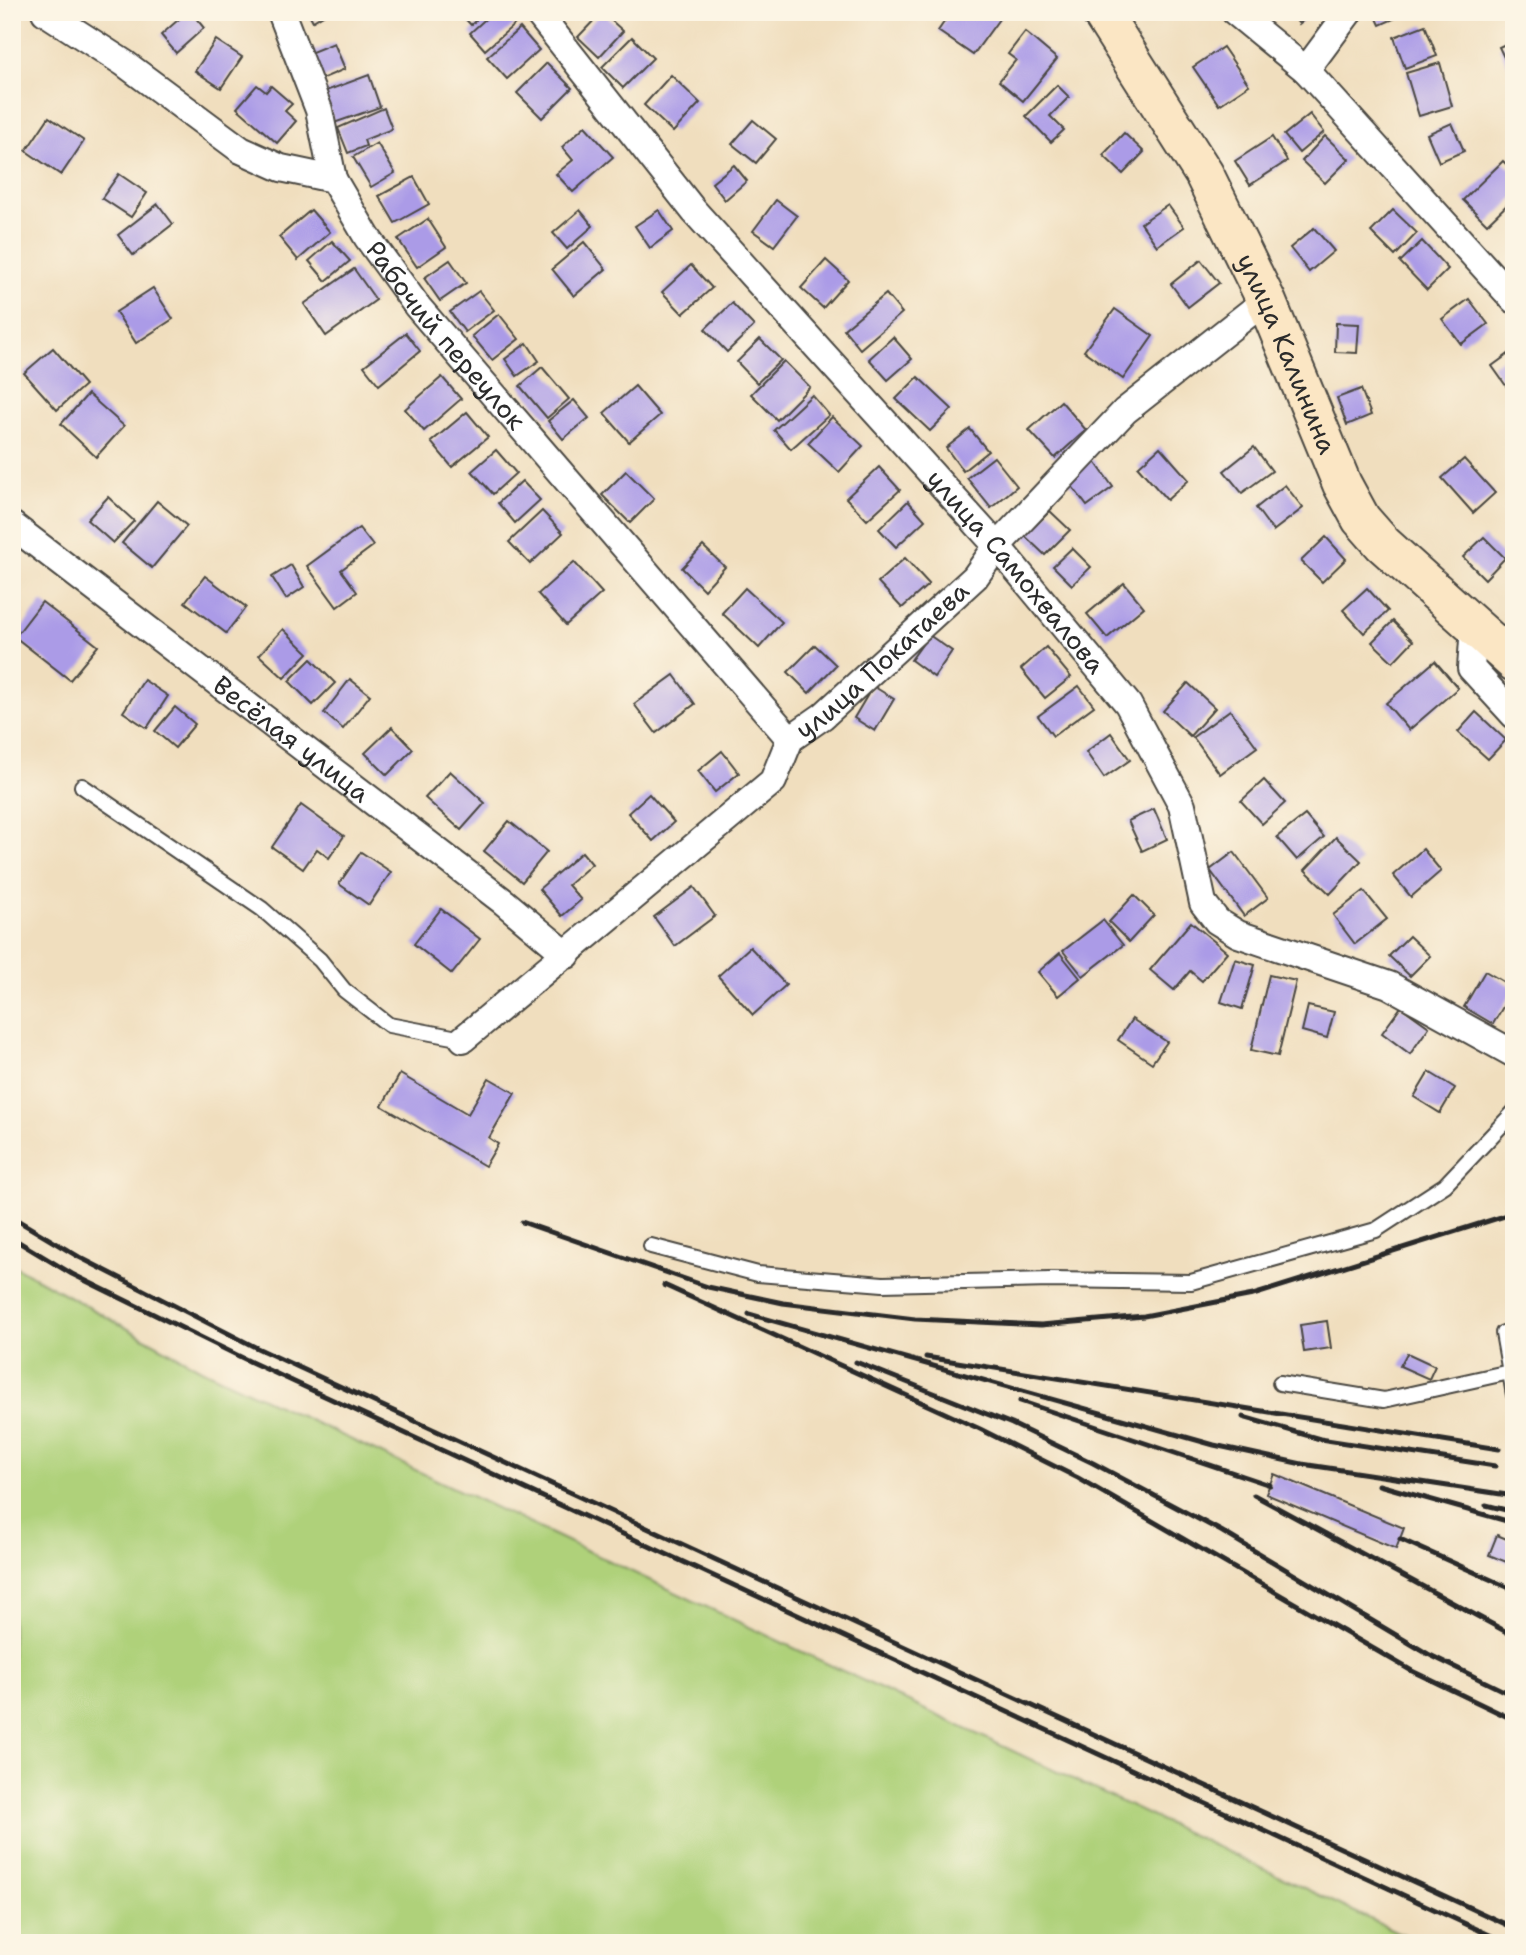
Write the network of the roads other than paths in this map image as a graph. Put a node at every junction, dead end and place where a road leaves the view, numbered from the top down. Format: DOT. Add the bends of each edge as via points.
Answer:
graph roads {
  1 [pos="45,12"];
  2 [pos="281,12"];
  3 [pos="537,12"];
  4 [pos="1101,12"];
  5 [pos="1236,12"];
  6 [pos="1349,12"];
  7 [pos="1306,70"];
  8 [pos="333,179"];
  9 [pos="1266,300"];
  10 [pos="1514,300"];
  11 [pos="12,525"];
  12 [pos="997,546"];
  13 [pos="1474,626"];
  14 [pos="1514,662"];
  15 [pos="1514,715"];
  16 [pos="790,739"];
  17 [pos="82,786"];
  18 [pos="567,955"];
  19 [pos="463,1039"];
  20 [pos="1514,1054"];
  21 [pos="1514,1112"];
  22 [pos="651,1246"];
  23 [pos="1503,1333"];
  24 [pos="1512,1371"];
  25 [pos="1280,1383"];
  26 [pos="1514,1395"];
  1 -- 8 [label="street" via="124,63 241,150 281,168"];
  2 -- 8 [label="street, Рабочий переулок" via="319,110"];
  3 -- 12 [label="street, улица Самохвалова" via="694,211"];
  4 -- 9 [label="main road, улица Калинина" via="1204,174"];
  5 -- 7 [label="street"];
  6 -- 7 [label="street"];
  7 -- 10 [label="street"];
  8 -- 16 [label="street, Рабочий переулок" via="417,306"];
  9 -- 12 [label="street, улица Покатаева" via="1125,411"];
  9 -- 13 [label="main road, улица Калинина" via="1342,484 1361,519"];
  11 -- 18 [label="street, Весёлая улица"];
  12 -- 16 [label="street, улица Покатаева" via="975,577 823,716"];
  12 -- 20 [label="street, улица Самохвалова" via="1128,704 1182,805 1203,903 1217,921 1238,934 1390,985"];
  13 -- 14 [label="main road, улица Калинина"];
  13 -- 15 [label="street" via="1471,668"];
  16 -- 18 [label="street, улица Покатаева" via="773,781"];
  17 -- 19 [label="lane" via="262,909 320,960 344,990 389,1025"];
  18 -- 19 [label="street, улица Покатаева"];
  21 -- 22 [label="lane" via="1445,1185 1376,1230 1191,1282 883,1284 758,1273"];
  23 -- 24 [label="lane"];
  24 -- 25 [label="lane" via="1384,1399"];
  24 -- 26 [label="lane"];
}
